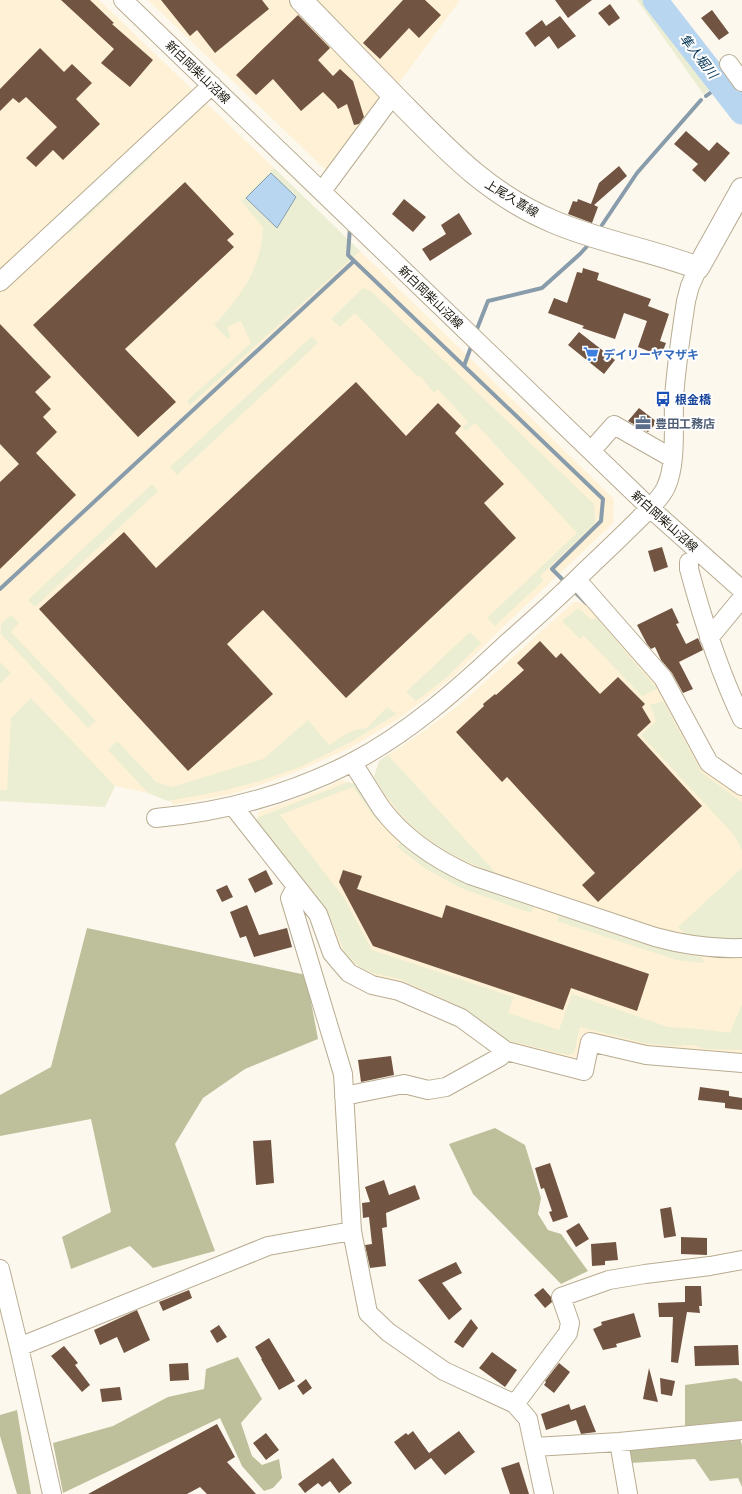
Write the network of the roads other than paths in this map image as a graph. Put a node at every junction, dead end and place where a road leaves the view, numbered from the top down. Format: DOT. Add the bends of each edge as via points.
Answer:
graph roads {
  1 [pos="123,0"];
  2 [pos="301,0"];
  3 [pos="729,64"];
  4 [pos="742,82"];
  5 [pos="212,85"];
  6 [pos="393,95"];
  7 [pos="742,188"];
  8 [pos="322,191"];
  9 [pos="698,268"];
  10 [pos="0,282"];
  11 [pos="591,451"];
  12 [pos="672,458"];
  13 [pos="650,508"];
  14 [pos="689,562"];
  15 [pos="577,580"];
  16 [pos="742,590"];
  17 [pos="742,598"];
  18 [pos="709,638"];
  19 [pos="742,720"];
  20 [pos="352,762"];
  21 [pos="742,786"];
  22 [pos="233,806"];
  23 [pos="156,818"];
  24 [pos="296,887"];
  25 [pos="742,948"];
  26 [pos="506,1051"];
  27 [pos="742,1063"];
  28 [pos="344,1096"];
  29 [pos="352,1230"];
  30 [pos="742,1260"];
  31 [pos="0,1269"];
  32 [pos="19,1347"];
  33 [pos="515,1404"];
  34 [pos="742,1430"];
  35 [pos="619,1442"];
  36 [pos="534,1447"];
  37 [pos="52,1494"];
  38 [pos="544,1494"];
  39 [pos="628,1494"];
  1 -- 5 [label="street, 新白岡柴山沼線"];
  2 -- 6 [label="main road, 上尾久喜線"];
  3 -- 4 [label="street"];
  5 -- 8 [label="street, 新白岡柴山沼線"];
  5 -- 10 [label="street"];
  6 -- 8 [label="street"];
  6 -- 9 [label="main road, 上尾久喜線" via="465,167 514,201 553,222 582,233"];
  7 -- 9 [label="main road"];
  8 -- 11 [label="street, 新白岡柴山沼線"];
  9 -- 12 [label="street" via="686,301 674,398"];
  11 -- 12 [label="street" via="614,425"];
  11 -- 13 [label="street, 新白岡柴山沼線"];
  12 -- 13 [label="street" via="667,485"];
  13 -- 15 [label="street"];
  13 -- 16 [label="street, 新白岡柴山沼線"];
  14 -- 18 [label="street"];
  15 -- 20 [label="street" via="450,695 404,730"];
  15 -- 21 [label="street" via="663,678 709,764"];
  17 -- 18 [label="street"];
  18 -- 19 [label="street" via="726,686"];
  20 -- 22 [label="street" via="291,789"];
  20 -- 25 [label="street" via="397,826 450,866 470,875 676,943 723,949"];
  22 -- 23 [label="street"];
  22 -- 24 [label="street"];
  24 -- 26 [label="street" via="318,914 332,953 349,973 372,985 399,991 461,1018"];
  24 -- 28 [label="street" via="290,898 343,1074"];
  26 -- 27 [label="street" via="584,1071 590,1042 646,1055"];
  26 -- 28 [label="street" via="500,1057 446,1087 428,1090 404,1084"];
  28 -- 29 [label="street"];
  29 -- 32 [label="street" via="268,1246"];
  29 -- 33 [label="street" via="368,1312 388,1332 444,1371"];
  30 -- 33 [label="street" via="609,1280 562,1297 570,1323 568,1333"];
  31 -- 32 [label="street"];
  32 -- 37 [label="street"];
  33 -- 36 [label="street" via="528,1419"];
  34 -- 35 [label="street"];
  35 -- 36 [label="street"];
  35 -- 39 [label="street"];
  36 -- 38 [label="street"];
}
